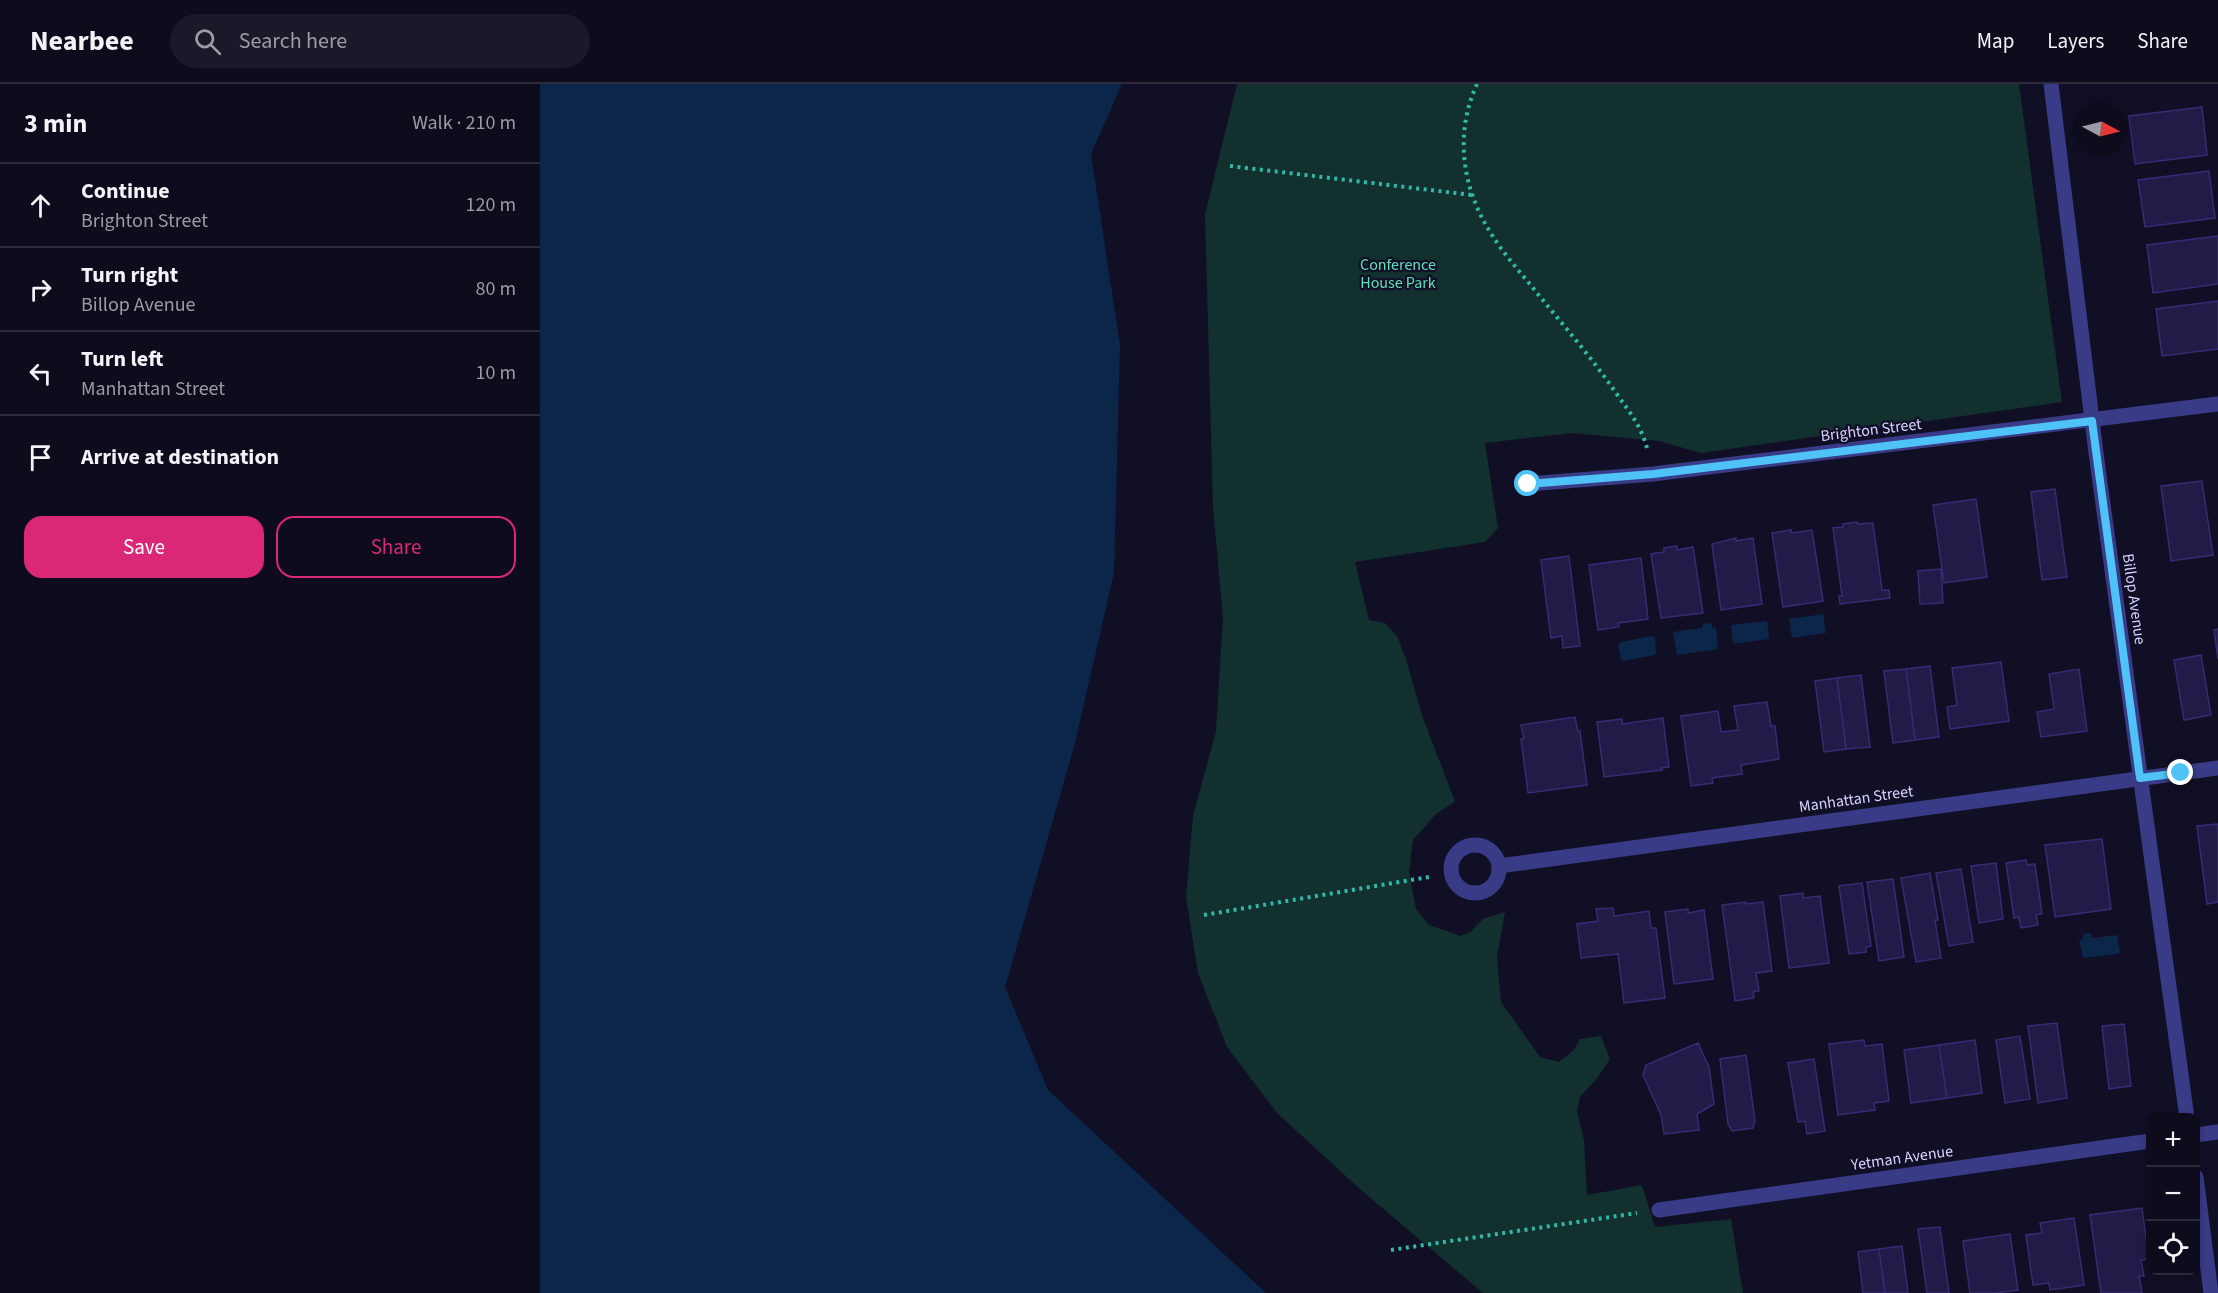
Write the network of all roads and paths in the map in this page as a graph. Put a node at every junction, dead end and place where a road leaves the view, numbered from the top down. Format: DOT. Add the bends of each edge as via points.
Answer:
graph roads {
  1 [pos="1477,84"];
  2 [pos="2050,84"];
  3 [pos="1230,166"];
  4 [pos="1472,195"];
  5 [pos="2218,404"];
  6 [pos="2092,421"];
  7 [pos="1653,474"];
  8 [pos="1528,484"];
  9 [pos="2218,768"];
  10 [pos="2140,778"];
  11 [pos="1498,866"];
  12 [pos="1428,877"];
  13 [pos="1204,915"];
  14 [pos="2186,1113"];
  15 [pos="2218,1132"];
  16 [pos="2200,1134"];
  17 [pos="2146,1142"];
  18 [pos="2200,1208"];
  19 [pos="1659,1210"];
  20 [pos="1391,1250"];
  21 [pos="2211,1293"];
  1 -- 4 [label="path" via="1462,133"];
  2 -- 6 [label="street, Billop Avenue"];
  3 -- 4 [label="path"];
  4 -- 7 [label="path" via="1491,234 1604,375 1643,432"];
  5 -- 6 [label="street, Brighton Street"];
  6 -- 7 [label="street, Brighton Street"];
  6 -- 10 [label="street, Billop Avenue"];
  7 -- 8 [label="street, Brighton Street"];
  9 -- 10 [label="street, Manhattan Street"];
  10 -- 11 [label="street, Manhattan Street"];
  10 -- 14 [label="street, Billop Avenue"];
  12 -- 13 [label="path"];
  15 -- 16 [label="street"];
  17 -- 19 [label="street, Yetman Avenue"];
  18 -- 21 [label="street"];
  19 -- 20 [label="path"];
}
